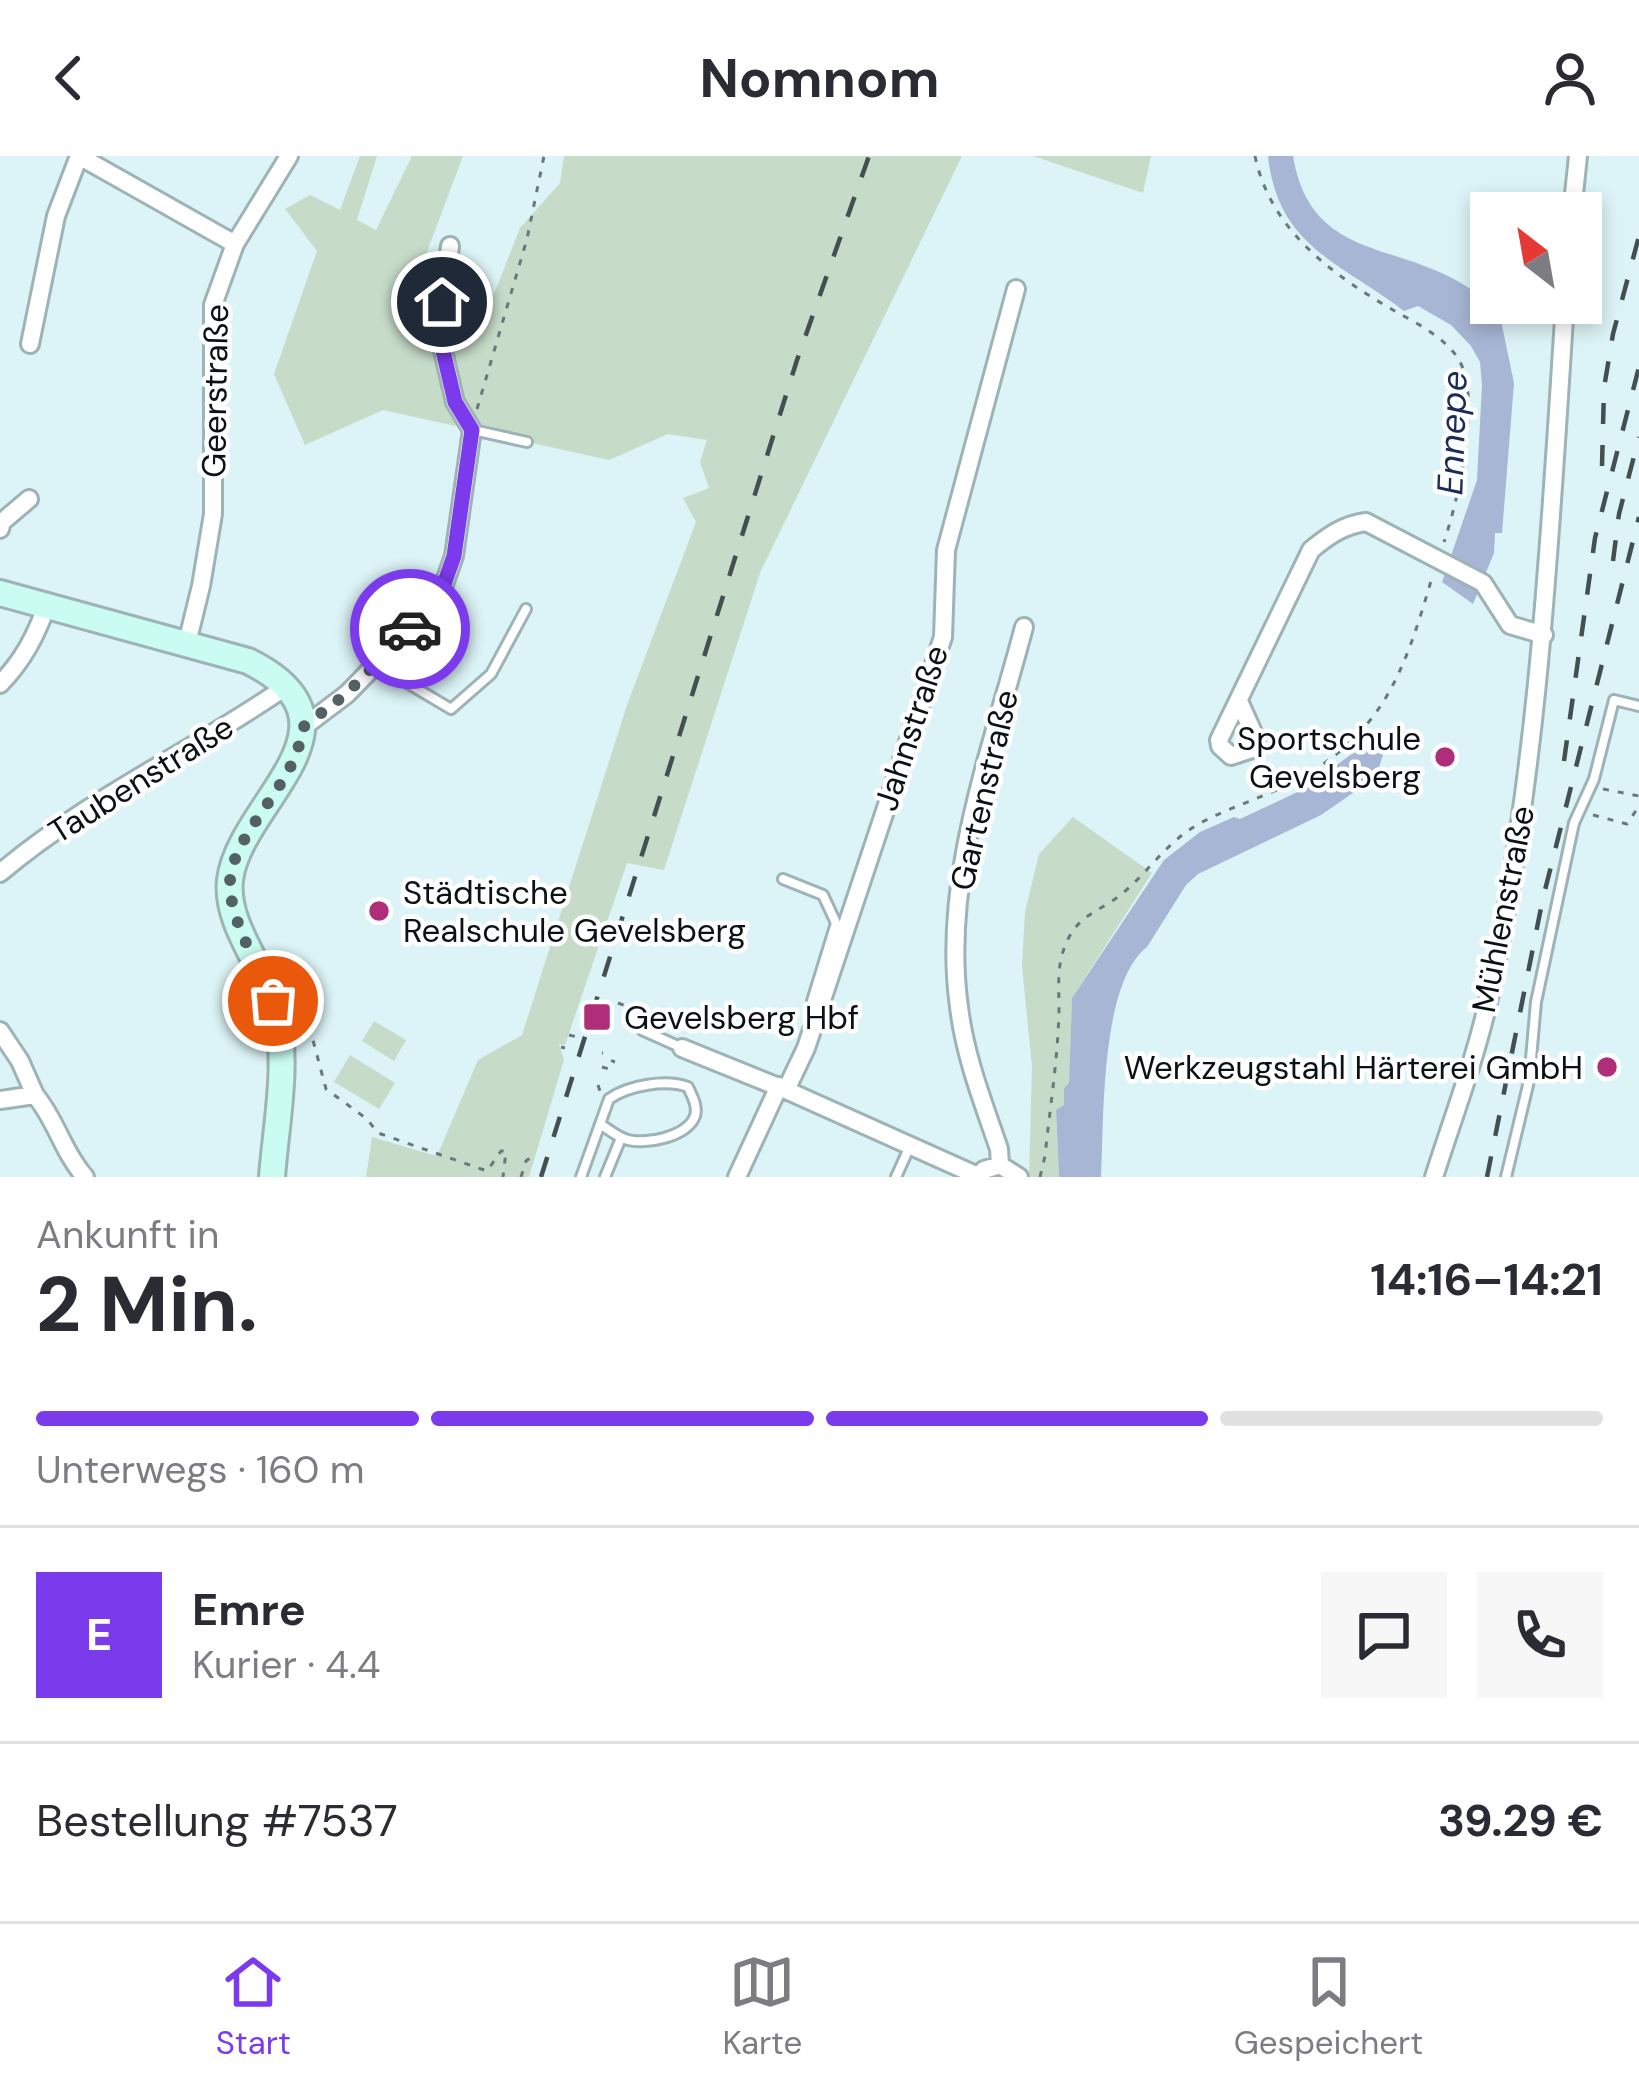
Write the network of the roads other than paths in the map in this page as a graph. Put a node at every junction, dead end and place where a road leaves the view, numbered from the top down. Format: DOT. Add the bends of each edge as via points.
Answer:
graph roads {
  1 [pos="79,156"];
  2 [pos="289,156"];
  3 [pos="1578,156"];
  4 [pos="1574,192"];
  5 [pos="235,244"];
  6 [pos="450,246"];
  7 [pos="1016,289"];
  8 [pos="1564,324"];
  9 [pos="30,344"];
  10 [pos="472,430"];
  11 [pos="527,442"];
  12 [pos="29,499"];
  13 [pos="0,529"];
  14 [pos="0,593"];
  15 [pos="47,605"];
  16 [pos="526,608"];
  17 [pos="1024,627"];
  18 [pos="1544,635"];
  19 [pos="187,643"];
  20 [pos="376,664"];
  21 [pos="0,683"];
  22 [pos="284,688"];
  23 [pos="1239,700"];
  24 [pos="1639,706"];
  25 [pos="302,728"];
  26 [pos="0,873"];
  27 [pos="783,879"];
  28 [pos="819,1007"];
  29 [pos="642,1030"];
  30 [pos="0,1031"];
  31 [pos="682,1048"];
  32 [pos="783,1088"];
  33 [pos="35,1095"];
  34 [pos="0,1100"];
  35 [pos="600,1124"];
  36 [pos="621,1138"];
  37 [pos="910,1145"];
  38 [pos="1000,1165"];
  39 [pos="978,1176"];
  40 [pos="85,1177"];
  41 [pos="272,1177"];
  42 [pos="581,1177"];
  43 [pos="605,1177"];
  44 [pos="737,1177"];
  45 [pos="896,1177"];
  46 [pos="1019,1177"];
  47 [pos="1434,1177"];
  48 [pos="1506,1177"];
  1 -- 5 [label="street"];
  1 -- 9 [label="street" via="56,216"];
  2 -- 5 [label="street, Geerstraße"];
  3 -- 4 [label="street"];
  5 -- 19 [label="street, Geerstraße" via="213,305 213,514"];
  6 -- 10 [label="street" via="439,334 455,402"];
  7 -- 28 [label="street, Jahnstraße" via="946,550 943,637"];
  8 -- 18 [label="street, Mühlenstraße"];
  10 -- 11 [label="lane"];
  10 -- 20 [label="street" via="442,590"];
  12 -- 13 [label="street"];
  14 -- 15 [label="main road"];
  15 -- 19 [label="main road"];
  15 -- 21 [label="street"];
  16 -- 20 [label="lane" via="491,674 451,709"];
  17 -- 38 [label="street, Gartenstraße" via="966,848 955,939 963,1034"];
  18 -- 23 [label="street" via="1510,625 1484,583 1366,523 1311,550"];
  18 -- 47 [label="street, Mühlenstraße" via="1490,997"];
  19 -- 22 [label="main road" via="248,661"];
  20 -- 25 [label="street"];
  22 -- 25 [label="main road"];
  22 -- 26 [label="street, Taubenstraße" via="58,827"];
  24 -- 48 [label="lane" via="1614,700 1578,810"];
  25 -- 41 [label="main road" via="296,759 230,877 237,918 273,1001 280,1047"];
  27 -- 28 [label="lane" via="823,895 836,923 812,1001"];
  28 -- 32 [label="street, Jahnstraße"];
  29 -- 31 [label="lane"];
  30 -- 33 [label="street"];
  31 -- 32 [label="street"];
  32 -- 37 [label="street"];
  32 -- 44 [label="street, Jahnstraße"];
  33 -- 34 [label="street"];
  33 -- 40 [label="street"];
  35 -- 36 [label="lane"];
  35 -- 36 [label="lane" via="617,1093 674,1082 688,1088 695,1104 685,1129 640,1142"];
  35 -- 42 [label="lane"];
  36 -- 43 [label="lane"];
  37 -- 39 [label="street"];
  37 -- 45 [label="lane"];
  38 -- 39 [label="street"];
  38 -- 46 [label="street"];
}
